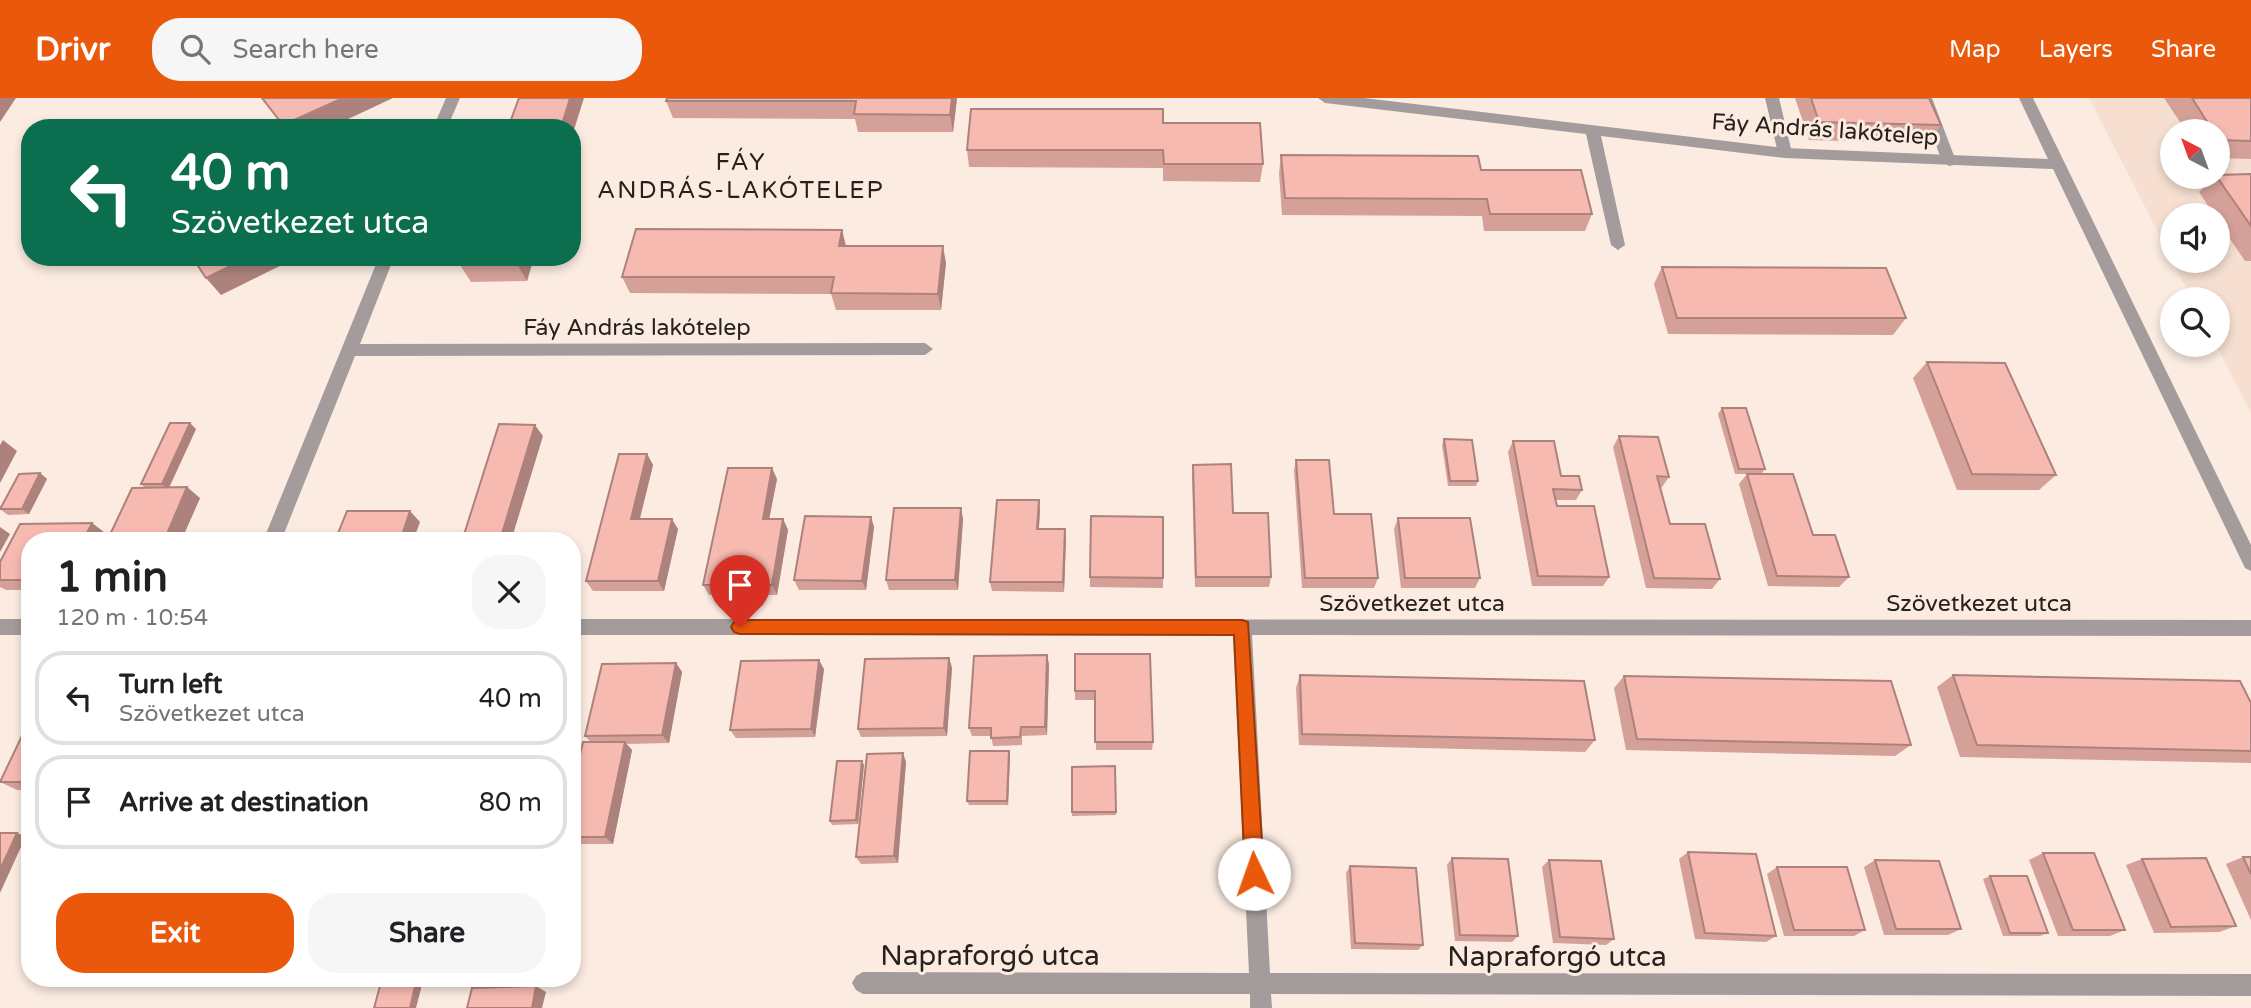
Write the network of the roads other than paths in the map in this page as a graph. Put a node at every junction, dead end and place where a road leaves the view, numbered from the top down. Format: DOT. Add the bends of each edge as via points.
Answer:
graph roads {
  1 [pos="453,98"];
  2 [pos="1325,98"];
  3 [pos="1772,98"];
  4 [pos="1925,98"];
  5 [pos="2026,98"];
  6 [pos="444,119"];
  7 [pos="1592,129"];
  8 [pos="1785,153"];
  9 [pos="1949,161"];
  10 [pos="2056,164"];
  11 [pos="1618,245"];
  12 [pos="383,266"];
  13 [pos="925,349"];
  14 [pos="349,350"];
  15 [pos="276,532"];
  16 [pos="2251,563"];
  17 [pos="0,627"];
  18 [pos="21,627"];
  19 [pos="581,627"];
  20 [pos="1242,627"];
  21 [pos="2251,628"];
  22 [pos="863,983"];
  23 [pos="1260,983"];
  24 [pos="2251,985"];
  25 [pos="1261,1008"];
  1 -- 6 [label="street"];
  2 -- 7 [label="street, Fáy András lakótelep"];
  3 -- 8 [label="street"];
  4 -- 9 [label="street"];
  5 -- 10 [label="street"];
  7 -- 8 [label="street, Fáy András lakótelep"];
  7 -- 11 [label="street"];
  8 -- 9 [label="street, Fáy András lakótelep"];
  9 -- 10 [label="street, Fáy András lakótelep"];
  10 -- 16 [label="street"];
  12 -- 14 [label="street"];
  13 -- 14 [label="street, Fáy András lakótelep"];
  14 -- 15 [label="street"];
  17 -- 18 [label="street"];
  19 -- 20 [label="street, Szövetkezet utca"];
  20 -- 21 [label="street, Szövetkezet utca"];
  20 -- 23 [label="street"];
  22 -- 23 [label="street, Napraforgó utca"];
  23 -- 24 [label="street, Napraforgó utca"];
  23 -- 25 [label="street"];
}
